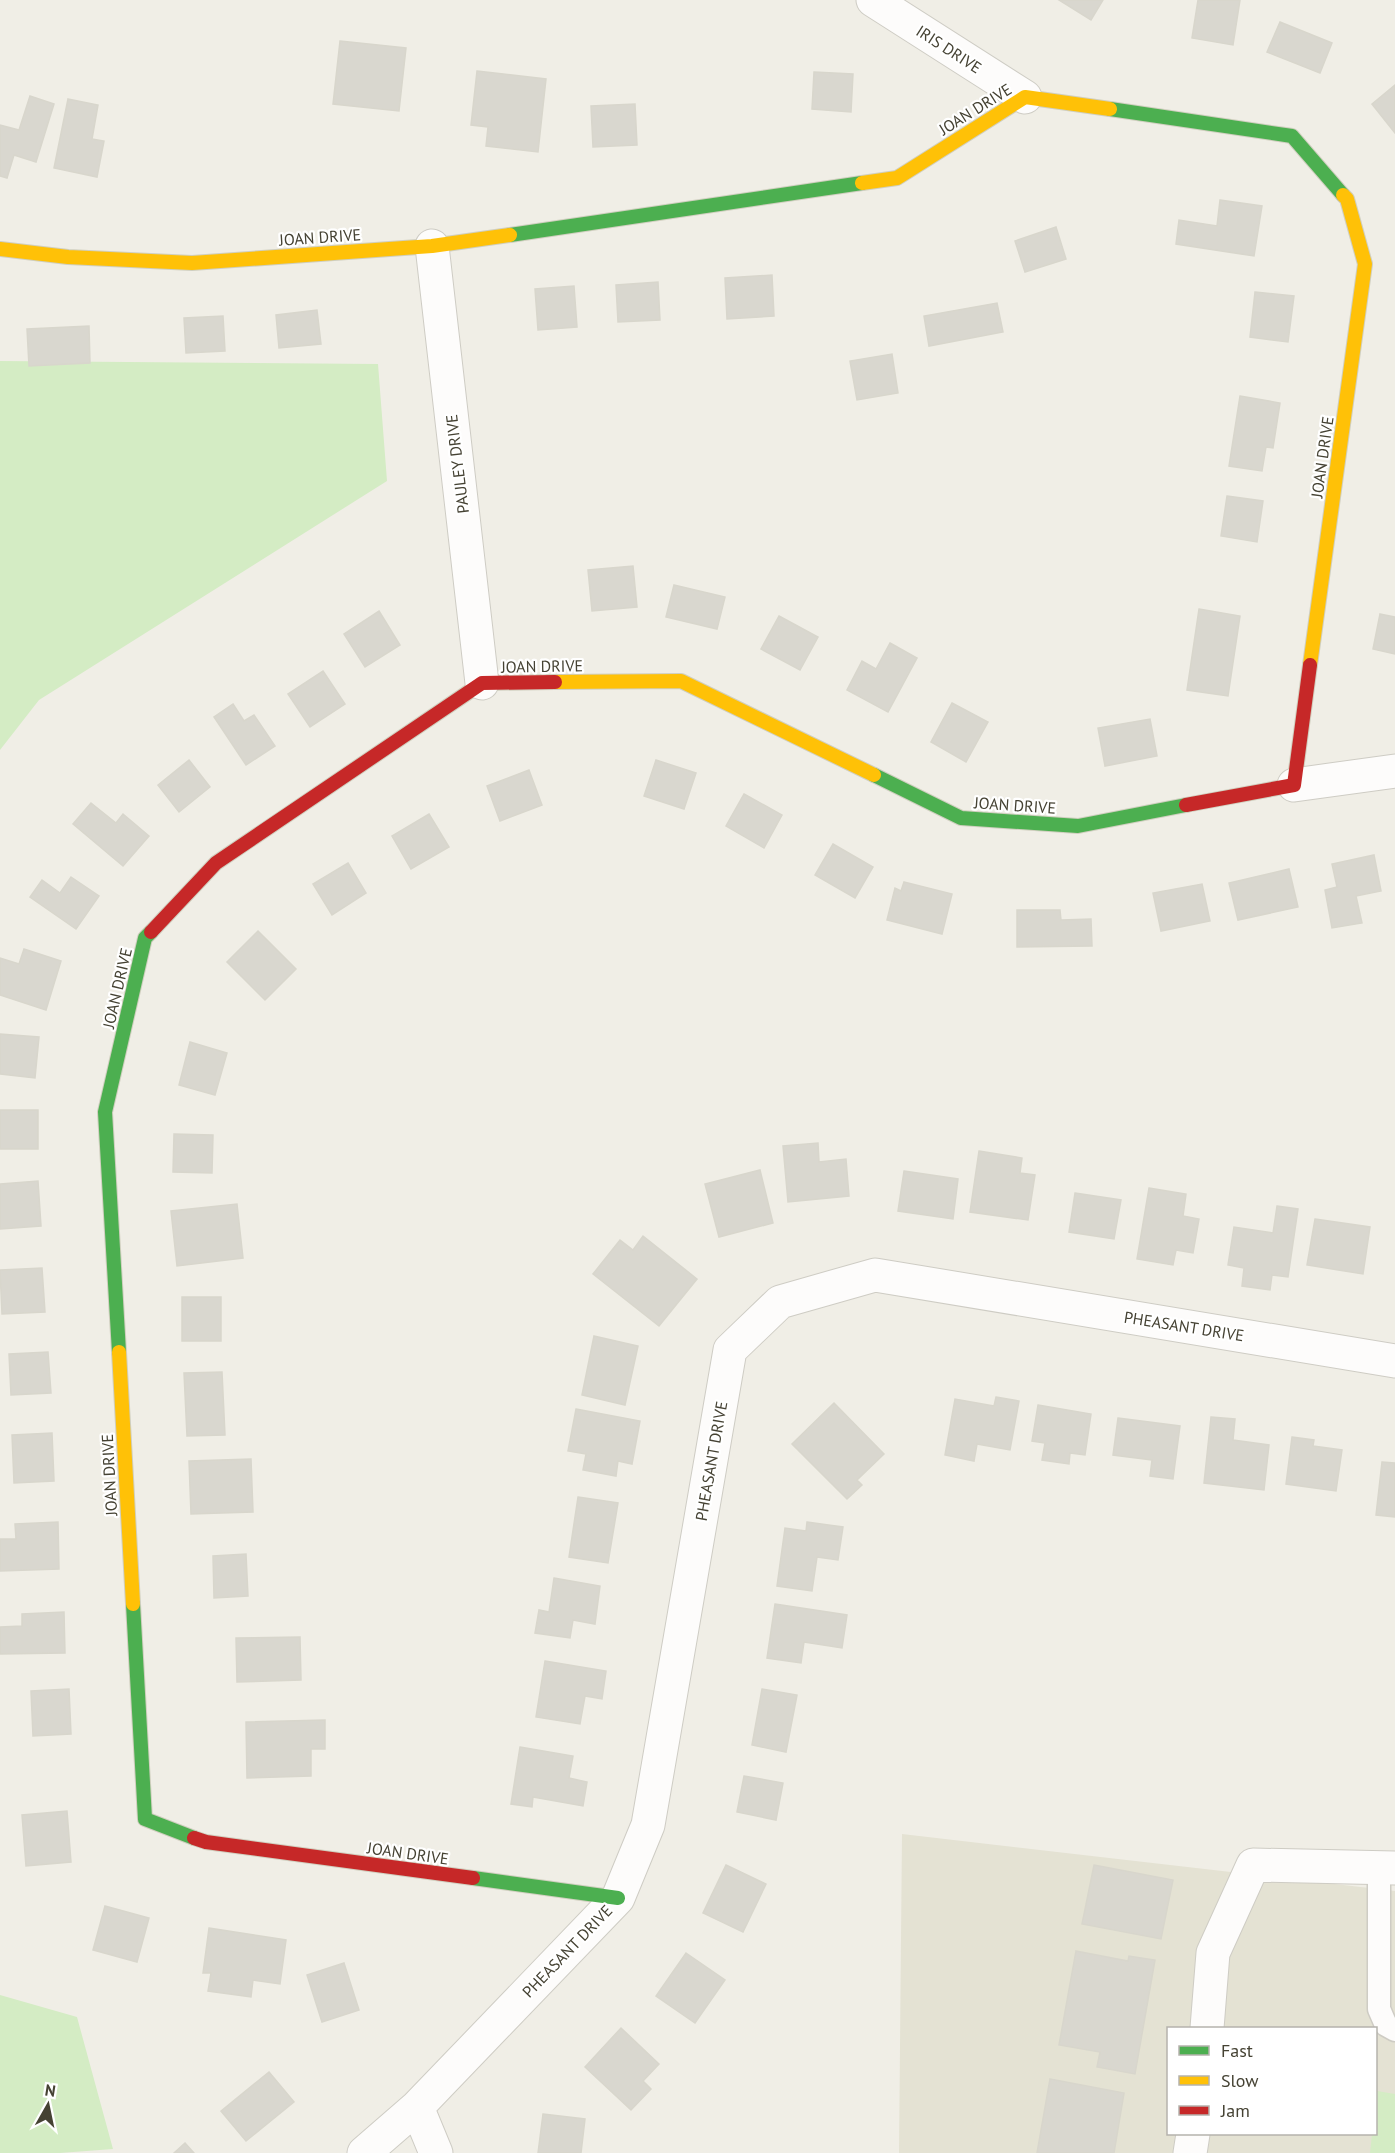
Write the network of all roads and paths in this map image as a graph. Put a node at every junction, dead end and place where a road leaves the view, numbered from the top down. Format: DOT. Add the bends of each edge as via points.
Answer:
graph roads {
  1 [pos="873,0"];
  2 [pos="1025,97"];
  3 [pos="432,246"];
  4 [pos="0,249"];
  5 [pos="482,683"];
  6 [pos="1395,771"];
  7 [pos="1294,785"];
  8 [pos="1395,1361"];
  9 [pos="1387,1868"];
  10 [pos="618,1898"];
  11 [pos="1207,2027"];
  12 [pos="1395,2030"];
  13 [pos="417,2107"];
  14 [pos="1194,2135"];
  15 [pos="364,2153"];
  16 [pos="436,2153"];
  17 [pos="1190,2153"];
  1 -- 2 [label="street, IRIS DRIVE"];
  2 -- 3 [label="street, JOAN DRIVE" via="897,178"];
  2 -- 7 [label="street, JOAN DRIVE" via="1292,136 1347,199 1365,264"];
  3 -- 4 [label="street, JOAN DRIVE" via="192,264"];
  3 -- 5 [label="street, PAULEY DRIVE"];
  5 -- 7 [label="street, JOAN DRIVE" via="681,681 961,818 1078,826"];
  5 -- 10 [label="street, JOAN DRIVE" via="216,863 145,938 105,1112 145,1819 206,1842"];
  6 -- 7 [label="street"];
  8 -- 10 [label="street, PHEASANT DRIVE" via="875,1275 780,1302 730,1350 648,1826"];
  9 -- 11 [label="street" via="1253,1865 1213,1953"];
  9 -- 12 [label="lane" via="1378,2009 1386,2025"];
  10 -- 13 [label="street, PHEASANT DRIVE"];
  13 -- 15 [label="street, PHEASANT DRIVE"];
  13 -- 16 [label="street"];
  14 -- 17 [label="street"];
}
